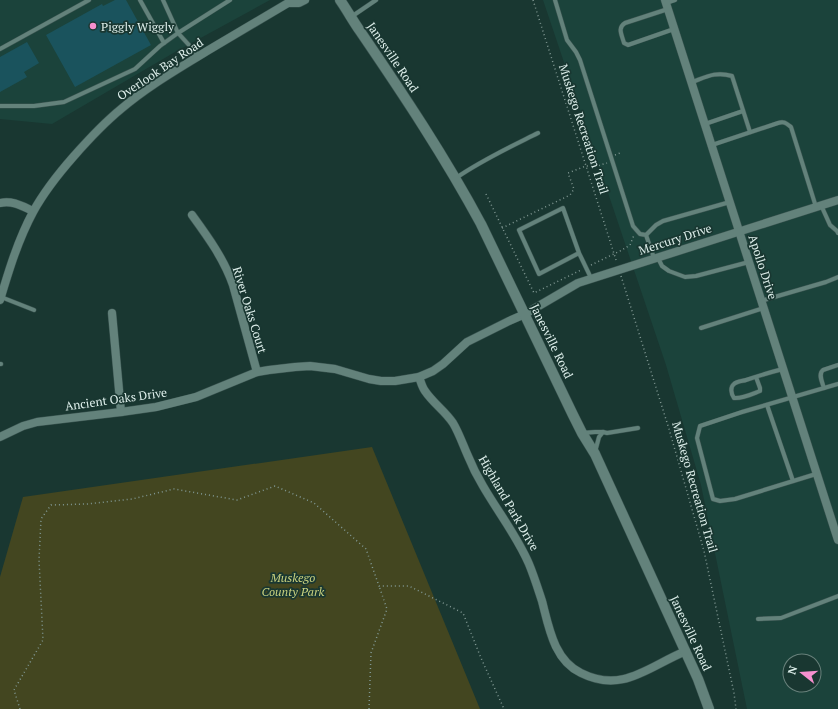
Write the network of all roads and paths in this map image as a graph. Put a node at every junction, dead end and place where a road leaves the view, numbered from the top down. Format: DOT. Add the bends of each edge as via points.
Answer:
graph roads {
  1 [pos="89,0"];
  2 [pos="140,0"];
  3 [pos="163,0"];
  4 [pos="230,0"];
  5 [pos="305,0"];
  6 [pos="340,0"];
  7 [pos="376,0"];
  8 [pos="533,0"];
  9 [pos="555,0"];
  10 [pos="675,0"];
  11 [pos="289,1"];
  12 [pos="666,4"];
  13 [pos="351,17"];
  14 [pos="675,29"];
  15 [pos="178,33"];
  16 [pos="164,43"];
  17 [pos="0,49"];
  18 [pos="200,56"];
  19 [pos="692,82"];
  20 [pos="0,106"];
  21 [pos="743,111"];
  22 [pos="705,124"];
  23 [pos="750,132"];
  24 [pos="538,133"];
  25 [pos="712,146"];
  26 [pos="586,166"];
  27 [pos="591,166"];
  28 [pos="456,178"];
  29 [pos="486,194"];
  30 [pos="838,200"];
  31 [pos="0,202"];
  32 [pos="730,202"];
  33 [pos="818,206"];
  34 [pos="33,211"];
  35 [pos="192,215"];
  36 [pos="502,228"];
  37 [pos="636,230"];
  38 [pos="739,231"];
  39 [pos="838,233"];
  40 [pos="646,235"];
  41 [pos="579,253"];
  42 [pos="614,253"];
  43 [pos="656,258"];
  44 [pos="749,262"];
  45 [pos="617,264"];
  46 [pos="586,268"];
  47 [pos="620,274"];
  48 [pos="838,277"];
  49 [pos="591,279"];
  50 [pos="0,298"];
  51 [pos="763,305"];
  52 [pos="34,310"];
  53 [pos="112,313"];
  54 [pos="525,314"];
  55 [pos="701,328"];
  56 [pos="838,365"];
  57 [pos="783,369"];
  58 [pos="257,372"];
  59 [pos="756,376"];
  60 [pos="419,377"];
  61 [pos="838,384"];
  62 [pos="824,388"];
  63 [pos="792,397"];
  64 [pos="766,405"];
  65 [pos="121,412"];
  66 [pos="638,428"];
  67 [pos="603,432"];
  68 [pos="582,433"];
  69 [pos="0,436"];
  70 [pos="595,454"];
  71 [pos="816,474"];
  72 [pos="793,481"];
  73 [pos="836,524"];
  74 [pos="838,540"];
  75 [pos="379,586"];
  76 [pos="838,596"];
  77 [pos="758,619"];
  78 [pos="686,652"];
  79 [pos="20,709"];
  80 [pos="369,709"];
  81 [pos="504,709"];
  82 [pos="709,709"];
  83 [pos="736,709"];
  1 -- 17 [label="lane"];
  2 -- 16 [label="lane"];
  3 -- 15 [label="lane"];
  4 -- 15 [label="lane"];
  5 -- 11 [label="street, Overlook Bay Road" via="299,3"];
  6 -- 13 [label="main road, Janesville Road"];
  7 -- 13 [label="lane"];
  8 -- 26 [label="path, Muskego Recreation Trail"];
  9 -- 37 [label="lane" via="567,40 580,60"];
  10 -- 12 [label="lane"];
  11 -- 18 [label="street, Overlook Bay Road"];
  12 -- 14 [label="street, Apollo Drive"];
  12 -- 14 [label="lane" via="621,25 624,43 628,44"];
  13 -- 28 [label="main road, Janesville Road"];
  14 -- 19 [label="street, Apollo Drive"];
  15 -- 16 [label="lane"];
  15 -- 18 [label="lane"];
  16 -- 20 [label="lane" via="135,69 64,102 34,106"];
  18 -- 34 [label="street, Overlook Bay Road" via="145,90 100,128 59,174"];
  19 -- 21 [label="lane" via="724,73 732,76"];
  19 -- 22 [label="street, Apollo Drive"];
  21 -- 22 [label="lane"];
  21 -- 23 [label="lane"];
  22 -- 25 [label="street, Apollo Drive"];
  23 -- 25 [label="lane"];
  23 -- 33 [label="lane" via="783,121 791,127"];
  24 -- 28 [label="lane" via="501,151"];
  25 -- 32 [label="street, Apollo Drive"];
  26 -- 27 [label="path"];
  26 -- 36 [label="path" via="568,173 574,189 570,195"];
  26 -- 42 [label="path, Muskego Recreation Trail"];
  28 -- 54 [label="main road, Janesville Road"];
  29 -- 36 [label="path"];
  30 -- 33 [label="street, Mercury Drive"];
  31 -- 34 [label="street" via="15,203"];
  32 -- 38 [label="street, Apollo Drive"];
  32 -- 40 [label="lane" via="663,221"];
  33 -- 38 [label="street, Mercury Drive"];
  33 -- 39 [label="lane"];
  34 -- 50 [label="street, Overlook Bay Road"];
  35 -- 58 [label="street, River Oaks Court" via="228,272"];
  36 -- 46 [label="path" via="534,292"];
  37 -- 40 [label="lane"];
  37 -- 42 [label="path" via="630,245"];
  38 -- 43 [label="street, Mercury Drive"];
  38 -- 44 [label="street, Apollo Drive"];
  40 -- 43 [label="lane"];
  41 -- 41 [label="lane" via="563,208 519,230 538,274"];
  41 -- 46 [label="lane"];
  42 -- 45 [label="path, Muskego Recreation Trail"];
  42 -- 46 [label="path"];
  43 -- 44 [label="lane" via="669,271 685,277"];
  43 -- 49 [label="street, Mercury Drive"];
  44 -- 51 [label="street, Apollo Drive"];
  46 -- 49 [label="lane"];
  47 -- 83 [label="path, Muskego Recreation Trail" via="704,551"];
  48 -- 51 [label="lane"];
  49 -- 54 [label="street, Mercury Drive" via="578,283"];
  50 -- 52 [label="lane"];
  51 -- 55 [label="lane"];
  51 -- 57 [label="street, Apollo Drive"];
  53 -- 65 [label="street"];
  54 -- 60 [label="street, Ancient Oaks Drive" via="467,342 443,364"];
  54 -- 68 [label="main road, Janesville Road"];
  56 -- 62 [label="lane" via="821,371"];
  57 -- 59 [label="lane"];
  57 -- 63 [label="street, Apollo Drive"];
  58 -- 60 [label="street, Ancient Oaks Drive" via="310,366 335,369 381,381"];
  58 -- 65 [label="street, Ancient Oaks Drive" via="178,402"];
  59 -- 59 [label="lane" via="733,384 732,396 742,397 760,391"];
  60 -- 78 [label="street, Highland Park Drive" via="424,390 452,422 461,437 482,485 522,550 538,590 554,644 568,665 593,678 617,681"];
  61 -- 62 [label="lane"];
  62 -- 63 [label="lane"];
  63 -- 64 [label="lane"];
  63 -- 71 [label="street, Apollo Drive"];
  64 -- 72 [label="lane"];
  64 -- 72 [label="lane" via="700,426 697,438 713,499 735,499"];
  65 -- 69 [label="street, Ancient Oaks Drive" via="37,422"];
  66 -- 67 [label="lane"];
  67 -- 68 [label="lane"];
  67 -- 70 [label="lane"];
  68 -- 70 [label="main road, Janesville Road"];
  70 -- 78 [label="main road, Janesville Road"];
  71 -- 72 [label="lane"];
  71 -- 73 [label="street, Apollo Drive"];
  73 -- 74 [label="street, Apollo Drive"];
  75 -- 79 [label="path" via="366,549 314,503 275,486 238,500 174,489 132,499 51,505 41,519 40,532 39,560 44,640 14,690"];
  75 -- 80 [label="path" via="386,609 371,653"];
  75 -- 81 [label="path" via="409,586 464,613"];
  76 -- 77 [label="lane" via="780,618"];
  78 -- 82 [label="main road, Janesville Road"];
}
